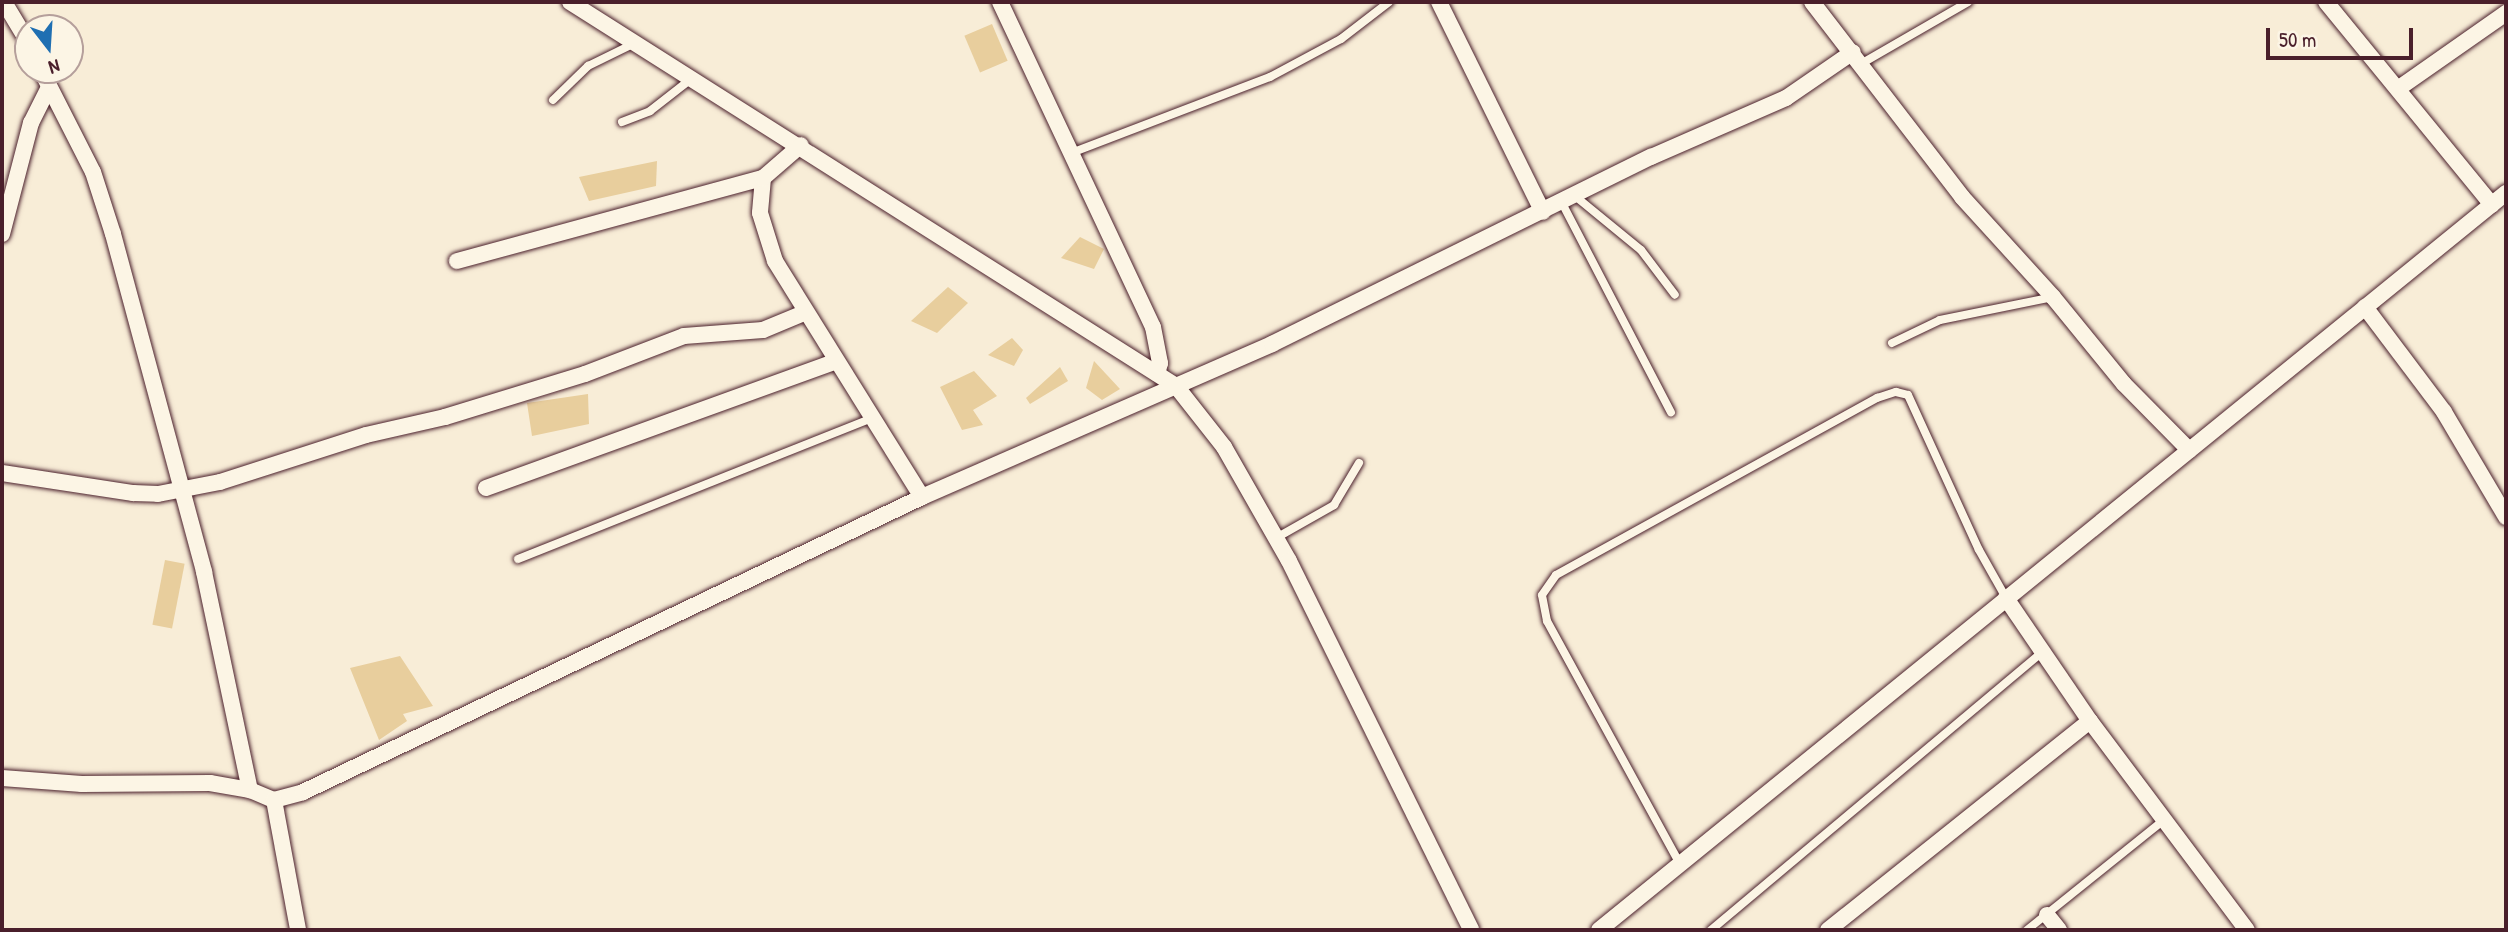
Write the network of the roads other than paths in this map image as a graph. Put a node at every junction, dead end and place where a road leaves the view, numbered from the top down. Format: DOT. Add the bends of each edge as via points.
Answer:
graph roads {
  1 [pos="4,2"];
  2 [pos="570,2"];
  3 [pos="1000,2"];
  4 [pos="1389,2"];
  5 [pos="1439,2"];
  6 [pos="1812,2"];
  7 [pos="1968,2"];
  8 [pos="2326,2"];
  9 [pos="2506,13"];
  10 [pos="14,19"];
  11 [pos="633,44"];
  12 [pos="1856,59"];
  13 [pos="691,79"];
  14 [pos="47,84"];
  15 [pos="49,88"];
  16 [pos="2399,88"];
  17 [pos="553,100"];
  18 [pos="622,122"];
  19 [pos="801,145"];
  20 [pos="1071,153"];
  21 [pos="2,163"];
  22 [pos="19,165"];
  23 [pos="763,177"];
  24 [pos="2506,193"];
  25 [pos="1569,199"];
  26 [pos="2492,205"];
  27 [pos="1543,212"];
  28 [pos="2,234"];
  29 [pos="457,261"];
  30 [pos="1675,295"];
  31 [pos="2053,297"];
  32 [pos="2365,307"];
  33 [pos="804,313"];
  34 [pos="1892,344"];
  35 [pos="835,362"];
  36 [pos="1157,374"];
  37 [pos="1176,386"];
  38 [pos="1671,412"];
  39 [pos="872,418"];
  40 [pos="2189,450"];
  41 [pos="1359,463"];
  42 [pos="2,473"];
  43 [pos="486,488"];
  44 [pos="184,489"];
  45 [pos="922,497"];
  46 [pos="2506,517"];
  47 [pos="1276,538"];
  48 [pos="518,559"];
  49 [pos="2006,598"];
  50 [pos="2044,651"];
  51 [pos="2090,721"];
  52 [pos="2,778"];
  53 [pos="250,790"];
  54 [pos="274,800"];
  55 [pos="2165,819"];
  56 [pos="1680,864"];
  57 [pos="2047,915"];
  58 [pos="2239,927"];
  59 [pos="298,930"];
  60 [pos="1471,930"];
  61 [pos="1599,930"];
  62 [pos="1711,930"];
  63 [pos="1828,930"];
  64 [pos="2027,930"];
  65 [pos="2059,930"];
  1 -- 10 [label="street"];
  2 -- 11 [label="street"];
  3 -- 20 [label="street"];
  4 -- 20 [label="lane" via="1341,39 1270,77"];
  5 -- 27 [label="street"];
  6 -- 12 [label="street"];
  7 -- 12 [label="lane"];
  8 -- 16 [label="street"];
  9 -- 16 [label="street"];
  11 -- 13 [label="street"];
  11 -- 17 [label="lane" via="588,66"];
  12 -- 25 [label="street" via="1786,98"];
  12 -- 31 [label="street" via="1962,197"];
  13 -- 18 [label="lane" via="659,106"];
  13 -- 19 [label="street"];
  14 -- 15 [label="street"];
  15 -- 22 [label="street" via="31,123"];
  15 -- 44 [label="street" via="93,172"];
  16 -- 26 [label="street"];
  19 -- 23 [label="street"];
  19 -- 36 [label="street"];
  20 -- 36 [label="street" via="1153,327 1160,363"];
  21 -- 22 [label="street"];
  22 -- 28 [label="street"];
  23 -- 29 [label="street"];
  23 -- 33 [label="street" via="758,194 765,232 775,261"];
  24 -- 26 [label="street"];
  25 -- 27 [label="street"];
  25 -- 30 [label="lane" via="1641,250"];
  25 -- 38 [label="lane"];
  26 -- 32 [label="street"];
  27 -- 37 [label="street"];
  31 -- 34 [label="lane" via="1940,320"];
  31 -- 40 [label="street" via="2124,384"];
  32 -- 40 [label="street"];
  32 -- 46 [label="street" via="2444,412"];
  33 -- 35 [label="street"];
  33 -- 44 [label="street" via="763,330 684,336 585,374"];
  35 -- 39 [label="street"];
  35 -- 43 [label="street"];
  36 -- 37 [label="street"];
  37 -- 45 [label="street"];
  37 -- 47 [label="street" via="1224,447"];
  39 -- 45 [label="street"];
  39 -- 48 [label="lane"];
  40 -- 49 [label="street"];
  41 -- 47 [label="lane" via="1334,505"];
  42 -- 44 [label="street" via="133,493"];
  44 -- 53 [label="street" via="219,631"];
  45 -- 54 [label="street" via="337,778"];
  47 -- 60 [label="street"];
  49 -- 50 [label="street"];
  49 -- 56 [label="street"];
  49 -- 56 [label="lane" via="1908,395 1896,392 1877,398 1556,575 1542,595 1547,621"];
  50 -- 51 [label="street"];
  50 -- 62 [label="lane"];
  51 -- 55 [label="street"];
  51 -- 63 [label="street"];
  52 -- 53 [label="street" via="82,784 210,783"];
  53 -- 54 [label="street"];
  54 -- 59 [label="street"];
  55 -- 57 [label="lane"];
  55 -- 58 [label="street"];
  56 -- 61 [label="street"];
  57 -- 64 [label="lane"];
  57 -- 65 [label="street"];
}
